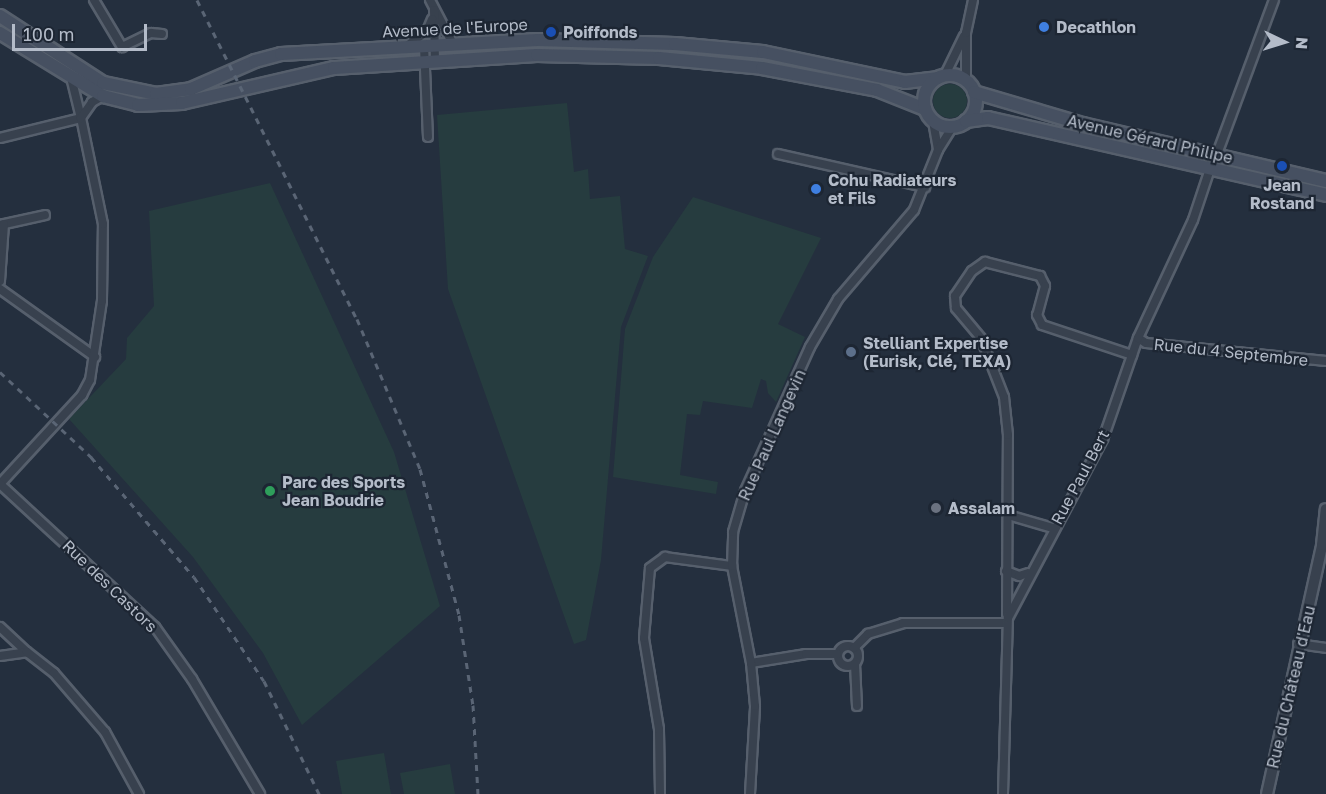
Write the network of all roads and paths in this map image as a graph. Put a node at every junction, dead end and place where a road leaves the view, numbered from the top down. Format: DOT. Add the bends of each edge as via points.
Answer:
graph roads {
  1 [pos="94,0"];
  2 [pos="430,0"];
  3 [pos="973,0"];
  4 [pos="1274,0"];
  5 [pos="434,10"];
  6 [pos="0,16"];
  7 [pos="0,33"];
  8 [pos="966,33"];
  9 [pos="162,34"];
  10 [pos="453,44"];
  11 [pos="429,46"];
  12 [pos="405,47"];
  13 [pos="430,61"];
  14 [pos="941,76"];
  15 [pos="71,77"];
  16 [pos="966,80"];
  17 [pos="974,92"];
  18 [pos="103,96"];
  19 [pos="925,109"];
  20 [pos="81,118"];
  21 [pos="933,120"];
  22 [pos="966,121"];
  23 [pos="953,126"];
  24 [pos="428,137"];
  25 [pos="0,138"];
  26 [pos="938,150"];
  27 [pos="778,154"];
  28 [pos="1217,154"];
  29 [pos="1210,170"];
  30 [pos="1326,181"];
  31 [pos="925,186"];
  32 [pos="1326,195"];
  33 [pos="45,215"];
  34 [pos="2,224"];
  35 [pos="0,281"];
  36 [pos="0,289"];
  37 [pos="1138,338"];
  38 [pos="1132,355"];
  39 [pos="95,357"];
  40 [pos="1326,361"];
  41 [pos="0,484"];
  42 [pos="1326,509"];
  43 [pos="1008,515"];
  44 [pos="1053,528"];
  45 [pos="732,566"];
  46 [pos="1006,571"];
  47 [pos="1028,573"];
  48 [pos="1007,620"];
  49 [pos="0,627"];
  50 [pos="1298,644"];
  51 [pos="854,648"];
  52 [pos="1326,648"];
  53 [pos="27,652"];
  54 [pos="837,654"];
  55 [pos="0,656"];
  56 [pos="751,663"];
  57 [pos="855,664"];
  58 [pos="857,706"];
  59 [pos="139,794"];
  60 [pos="260,794"];
  61 [pos="660,794"];
  62 [pos="750,794"];
  63 [pos="1003,794"];
  64 [pos="1267,794"];
  1 -- 9 [label="street" via="122,47 151,33"];
  2 -- 5 [label="street"];
  3 -- 8 [label="street"];
  4 -- 28 [label="street"];
  5 -- 10 [label="street"];
  5 -- 11 [label="street"];
  5 -- 12 [label="street" via="427,31"];
  6 -- 12 [label="main road, Avenue de l'Europe" via="103,83 156,94 191,89 281,54"];
  7 -- 15 [label="main road, Avenue de l'Europe"];
  8 -- 14 [label="street"];
  8 -- 16 [label="street"];
  10 -- 11 [label="main road, Avenue de l'Europe"];
  10 -- 14 [label="main road, Avenue de l'Europe" via="538,40 675,44 764,52 905,82"];
  11 -- 12 [label="main road, Avenue de l'Europe"];
  11 -- 13 [label="street"];
  13 -- 18 [label="main road, Avenue de l'Europe" via="322,70 173,105 138,105"];
  13 -- 19 [label="main road, Avenue de l'Europe" via="576,55 659,58 762,68 877,90"];
  13 -- 24 [label="street"];
  14 -- 16 [label="main road"];
  14 -- 19 [label="main road" via="924,95"];
  15 -- 18 [label="main road, Avenue de l'Europe"];
  15 -- 20 [label="street"];
  16 -- 17 [label="main road"];
  17 -- 22 [label="main road" via="975,108"];
  17 -- 28 [label="main road, Avenue Gérard Philipe" via="1067,120"];
  18 -- 20 [label="street" via="92,102"];
  19 -- 21 [label="main road"];
  20 -- 25 [label="street"];
  20 -- 39 [label="street" via="104,224 105,267"];
  21 -- 23 [label="main road"];
  21 -- 26 [label="street, Rue Paul Langevin"];
  22 -- 23 [label="main road"];
  22 -- 29 [label="main road, Avenue Gérard Philipe" via="988,118"];
  23 -- 26 [label="street, Rue Paul Langevin"];
  26 -- 31 [label="street, Rue Paul Langevin"];
  27 -- 31 [label="street"];
  28 -- 30 [label="main road, Avenue Gérard Philipe"];
  29 -- 32 [label="main road, Avenue Gérard Philipe"];
  29 -- 37 [label="street, Rue Paul Bert" via="1193,220"];
  31 -- 45 [label="street, Rue Paul Langevin" via="914,210 838,299 810,347 745,491 733,532"];
  33 -- 34 [label="street"];
  34 -- 35 [label="street"];
  36 -- 39 [label="street"];
  37 -- 38 [label="street, Rue Paul Bert"];
  37 -- 40 [label="street, Rue du 4 Septembre" via="1146,344"];
  38 -- 43 [label="street" via="1042,325 1037,315 1045,286 1040,276 988,262 972,270 954,302 981,338 1001,384 1008,435"];
  38 -- 44 [label="street, Rue Paul Bert" via="1103,440"];
  39 -- 41 [label="street" via="82,395"];
  41 -- 60 [label="street, Rue des Castors" via="155,627 192,679"];
  42 -- 50 [label="street, Rue du Château d'Eau" via="1315,577"];
  43 -- 44 [label="street"];
  43 -- 46 [label="street"];
  44 -- 47 [label="street, Rue Paul Bert"];
  45 -- 56 [label="street, Rue Paul Langevin"];
  45 -- 61 [label="street" via="665,557 650,568 644,638 659,729"];
  46 -- 47 [label="street" via="1019,576"];
  46 -- 48 [label="street"];
  47 -- 48 [label="street, Rue Paul Bert"];
  48 -- 51 [label="street" via="903,623 868,634"];
  48 -- 63 [label="street, Rue Paul Bert"];
  49 -- 53 [label="street"];
  50 -- 52 [label="street"];
  50 -- 64 [label="street, Rue du Château d'Eau"];
  51 -- 54 [label="street" via="845,646"];
  51 -- 57 [label="street" via="858,654"];
  53 -- 55 [label="street"];
  53 -- 59 [label="street" via="54,673 99,725"];
  54 -- 56 [label="street" via="806,654"];
  54 -- 57 [label="street" via="842,665"];
  56 -- 62 [label="street, Rue Paul Langevin" via="755,706"];
  57 -- 58 [label="street"];
}
